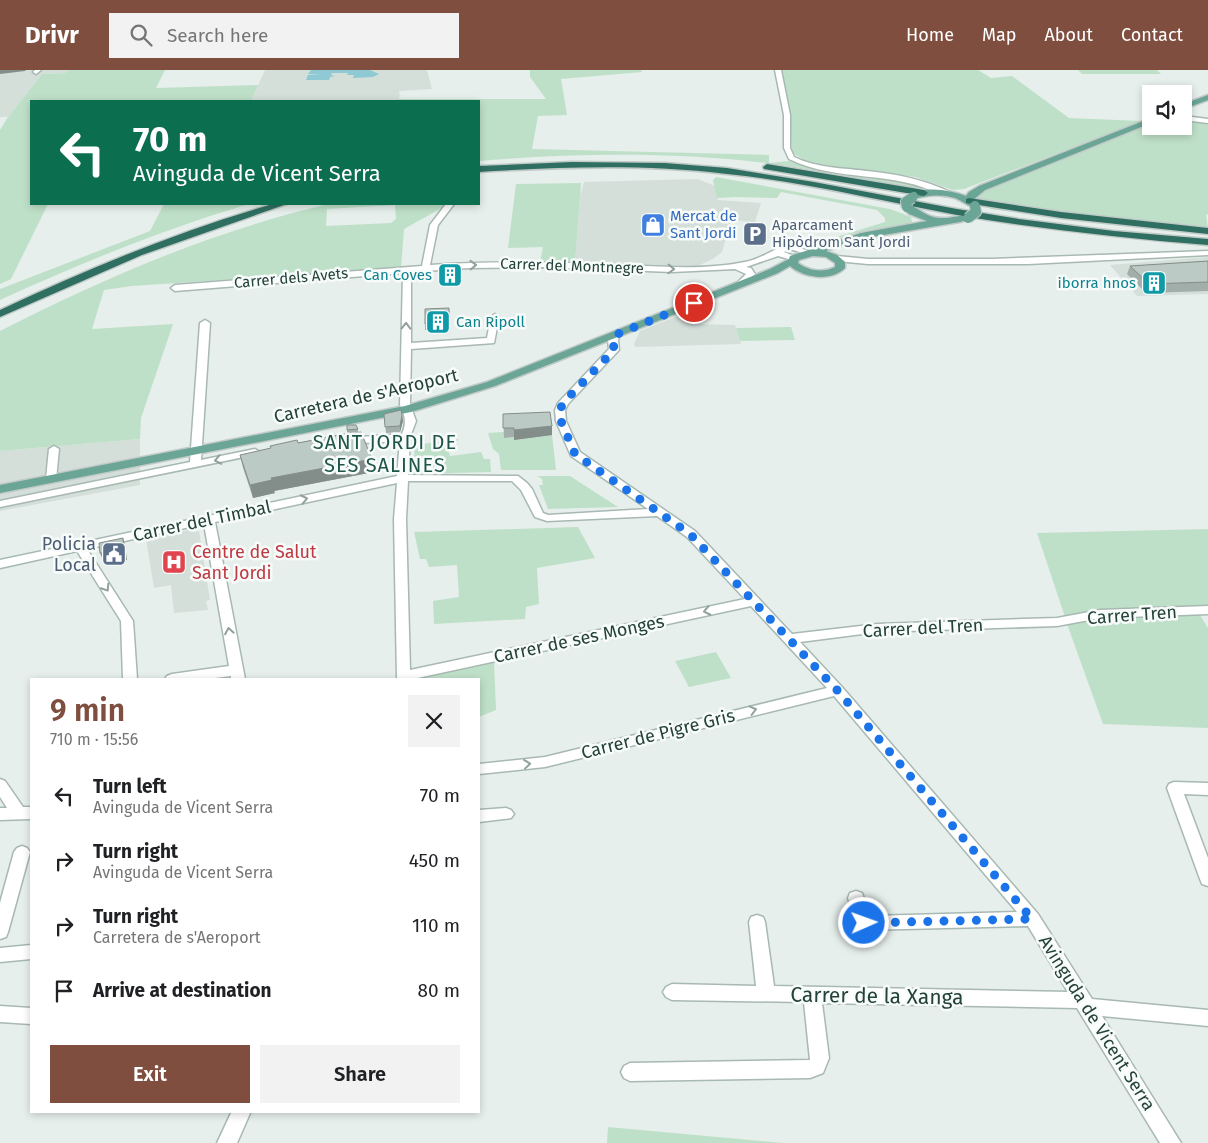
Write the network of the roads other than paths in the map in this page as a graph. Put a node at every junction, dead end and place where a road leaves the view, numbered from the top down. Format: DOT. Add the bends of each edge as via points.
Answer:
graph roads {
  1 [pos="778,70"];
  2 [pos="1208,97"];
  3 [pos="1192,103"];
  4 [pos="1192,114"];
  5 [pos="1192,119"];
  6 [pos="1206,120"];
  7 [pos="1142,124"];
  8 [pos="607,159"];
  9 [pos="480,164"];
  10 [pos="649,165"];
  11 [pos="480,169"];
  12 [pos="920,182"];
  13 [pos="982,188"];
  14 [pos="921,194"];
  15 [pos="949,194"];
  16 [pos="971,202"];
  17 [pos="259,205"];
  18 [pos="279,205"];
  19 [pos="449,205"];
  20 [pos="911,211"];
  21 [pos="953,220"];
  22 [pos="911,228"];
  23 [pos="1208,230"];
  24 [pos="1208,236"];
  25 [pos="845,242"];
  26 [pos="1208,243"];
  27 [pos="811,253"];
  28 [pos="1208,253"];
  29 [pos="767,258"];
  30 [pos="836,258"];
  31 [pos="792,260"];
  32 [pos="914,262"];
  33 [pos="935,263"];
  34 [pos="924,264"];
  35 [pos="426,267"];
  36 [pos="738,267"];
  37 [pos="407,269"];
  38 [pos="836,270"];
  39 [pos="818,274"];
  40 [pos="740,284"];
  41 [pos="175,288"];
  42 [pos="726,290"];
  43 [pos="0,305"];
  44 [pos="0,314"];
  45 [pos="495,317"];
  46 [pos="205,323"];
  47 [pos="615,335"];
  48 [pos="406,346"];
  49 [pos="407,409"];
  50 [pos="405,437"];
  51 [pos="336,442"];
  52 [pos="54,449"];
  53 [pos="195,451"];
  54 [pos="263,451"];
  55 [pos="196,464"];
  56 [pos="404,478"];
  57 [pos="51,479"];
  58 [pos="0,489"];
  59 [pos="0,504"];
  60 [pos="659,512"];
  61 [pos="209,520"];
  62 [pos="80,547"];
  63 [pos="0,564"];
  64 [pos="754,601"];
  65 [pos="1208,610"];
  66 [pos="1057,622"];
  67 [pos="789,638"];
  68 [pos="237,674"];
  69 [pos="404,677"];
  70 [pos="130,678"];
  71 [pos="185,678"];
  72 [pos="837,690"];
  73 [pos="480,770"];
  74 [pos="0,785"];
  75 [pos="1208,789"];
  76 [pos="25,813"];
  77 [pos="0,814"];
  78 [pos="506,814"];
  79 [pos="480,816"];
  80 [pos="22,852"];
  81 [pos="1204,860"];
  82 [pos="1208,879"];
  83 [pos="856,898"];
  84 [pos="1032,919"];
  85 [pos="757,922"];
  86 [pos="0,932"];
  87 [pos="30,952"];
  88 [pos="0,955"];
  89 [pos="672,992"];
  90 [pos="766,994"];
  91 [pos="812,994"];
  92 [pos="1084,1003"];
  93 [pos="0,1014"];
  94 [pos="30,1016"];
  95 [pos="1208,1018"];
  96 [pos="630,1072"];
  97 [pos="241,1113"];
  98 [pos="228,1143"];
  99 [pos="1171,1143"];
  1 -- 12 [label="street" via="791,158 817,166"];
  2 -- 3 [label="main road"];
  4 -- 6 [label="street"];
  5 -- 6 [label="street"];
  7 -- 13 [label="main road"];
  8 -- 9 [label="highway"];
  8 -- 14 [label="highway" via="652,158 760,166"];
  8 -- 24 [label="highway" via="755,170 1005,214"];
  10 -- 11 [label="highway"];
  10 -- 20 [label="highway" via="811,190"];
  10 -- 26 [label="highway" via="776,178 1048,226"];
  12 -- 14 [label="street" via="929,188"];
  12 -- 15 [label="street"];
  13 -- 15 [label="main road"];
  13 -- 16 [label="main road" via="972,194"];
  14 -- 15 [label="main road"];
  14 -- 20 [label="main road, bridge" via="908,199"];
  15 -- 16 [label="main road"];
  16 -- 21 [label="main road, bridge" via="976,212 968,218"];
  16 -- 23 [label="highway"];
  17 -- 43 [label="highway" via="176,232"];
  18 -- 44 [label="highway" via="139,253"];
  19 -- 35 [label="street" via="434,225"];
  20 -- 21 [label="main road" via="936,220"];
  20 -- 22 [label="main road" via="920,221"];
  21 -- 22 [label="main road"];
  21 -- 26 [label="highway" via="1073,235"];
  22 -- 25 [label="main road" via="880,232"];
  25 -- 27 [label="main road"];
  25 -- 30 [label="main road" via="836,252"];
  27 -- 29 [label="street, Carrer del Montnegre" via="790,246"];
  27 -- 30 [label="main road"];
  27 -- 31 [label="main road" via="798,255"];
  28 -- 33 [label="street"];
  29 -- 31 [label="street, Carrer del Montnegre" via="782,254"];
  29 -- 36 [label="street, Carrer del Montnegre"];
  30 -- 32 [label="street" via="865,262"];
  30 -- 38 [label="main road" via="841,265"];
  31 -- 39 [label="main road" via="796,268"];
  31 -- 40 [label="main road"];
  32 -- 33 [label="street"];
  32 -- 34 [label="street"];
  33 -- 34 [label="street"];
  34 -- 38 [label="street"];
  35 -- 36 [label="street, Carrer del Montnegre, one-way" via="504,264"];
  35 -- 37 [label="street, Carrer del Montnegre"];
  36 -- 40 [label="street" via="750,274"];
  37 -- 41 [label="street, Carrer dels Avets"];
  48 -- 37 [label="street, one-way"];
  38 -- 39 [label="main road"];
  39 -- 42 [label="main road" via="789,275"];
  40 -- 42 [label="main road"];
  42 -- 47 [label="main road, Carretera de s'Aeroport"];
  45 -- 48 [label="street" via="491,341"];
  46 -- 53 [label="street"];
  47 -- 49 [label="main road, Carretera de s'Aeroport" via="491,384"];
  47 -- 60 [label="street, Avinguda de Vicent Serra" via="614,350 563,403 561,421 575,454"];
  48 -- 49 [label="street"];
  49 -- 50 [label="street" via="411,415 410,430"];
  49 -- 53 [label="main road, Carretera de s'Aeroport"];
  50 -- 51 [label="street"];
  50 -- 56 [label="street"];
  52 -- 57 [label="street"];
  53 -- 55 [label="street"];
  53 -- 57 [label="main road, Carretera de s'Aeroport"];
  54 -- 55 [label="street, one-way"];
  55 -- 59 [label="street"];
  56 -- 60 [label="street, Carrer del Timbal" via="514,478 526,487 539,515 547,518"];
  61 -- 56 [label="street, Carrer del Timbal, one-way"];
  56 -- 69 [label="street" via="400,519"];
  57 -- 58 [label="main road, Carretera de s'Aeroport"];
  60 -- 64 [label="street, Avinguda de Vicent Serra" via="690,534"];
  61 -- 62 [label="street, Carrer del Timbal"];
  68 -- 61 [label="street, one-way"];
  62 -- 63 [label="street, Carrer del Timbal"];
  62 -- 70 [label="street, one-way" via="128,621"];
  64 -- 67 [label="street, Avinguda de Vicent Serra"];
  64 -- 69 [label="street, Carrer de ses Monges, one-way"];
  65 -- 66 [label="street, Carrer Tren" via="1100,614"];
  66 -- 67 [label="street, Carrer del Tren" via="878,628"];
  67 -- 72 [label="street, Avinguda de Vicent Serra"];
  68 -- 71 [label="street"];
  73 -- 72 [label="street, Carrer de Pigre Gris, one-way" via="546,762"];
  72 -- 84 [label="street, Avinguda de Vicent Serra"];
  74 -- 76 [label="street"];
  75 -- 81 [label="street" via="1174,788"];
  76 -- 77 [label="street"];
  78 -- 79 [label="street"];
  80 -- 86 [label="street"];
  81 -- 82 [label="street"];
  83 -- 84 [label="street" via="864,923"];
  84 -- 92 [label="street, Avinguda de Vicent Serra"];
  85 -- 90 [label="street"];
  87 -- 88 [label="street"];
  89 -- 90 [label="street, Carrer de la Xanga"];
  90 -- 91 [label="street, Carrer de la Xanga"];
  91 -- 92 [label="street, Carrer de la Xanga"];
  91 -- 96 [label="street" via="820,1058 816,1067"];
  92 -- 95 [label="street, Carrer de la Xanga"];
  92 -- 99 [label="street, Avinguda de Vicent Serra"];
  93 -- 94 [label="street"];
  97 -- 98 [label="street"];
}
